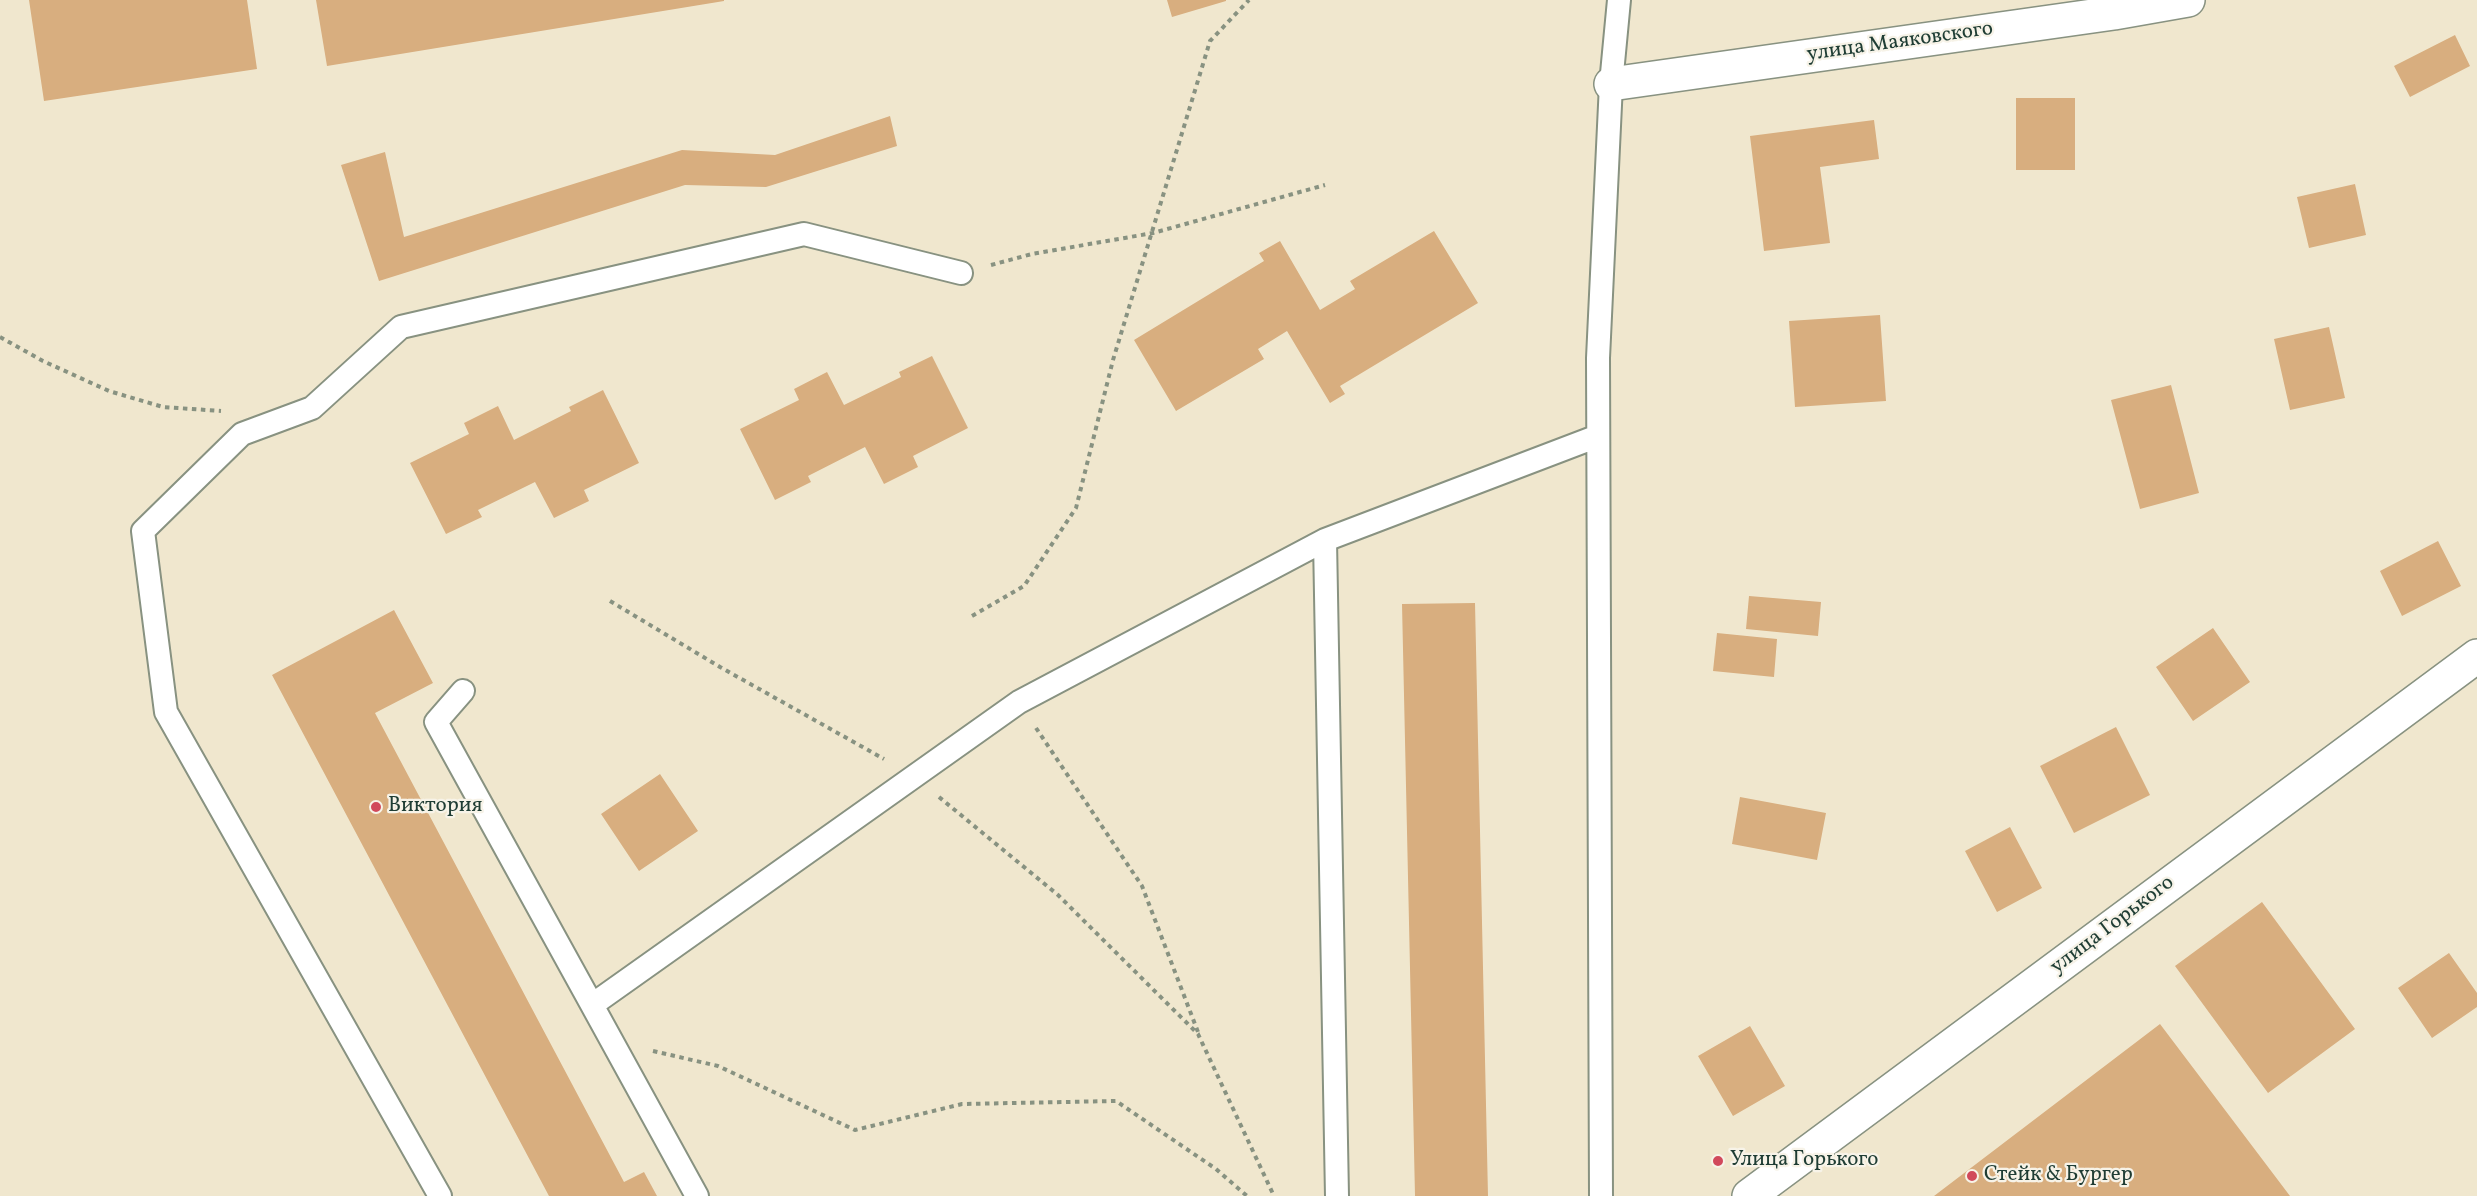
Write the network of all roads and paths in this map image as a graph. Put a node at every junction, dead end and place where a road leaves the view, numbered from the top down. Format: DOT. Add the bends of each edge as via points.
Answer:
graph roads {
  1 [pos="1249,0"];
  2 [pos="1619,0"];
  3 [pos="2188,0"];
  4 [pos="1611,84"];
  5 [pos="1325,185"];
  6 [pos="1153,233"];
  7 [pos="961,273"];
  8 [pos="0,337"];
  9 [pos="222,411"];
  10 [pos="1598,436"];
  11 [pos="1325,540"];
  12 [pos="610,601"];
  13 [pos="972,616"];
  14 [pos="2477,656"];
  15 [pos="463,691"];
  16 [pos="1019,702"];
  17 [pos="914,776"];
  18 [pos="592,1005"];
  19 [pos="1198,1034"];
  20 [pos="612,1041"];
  21 [pos="440,1196"];
  22 [pos="697,1196"];
  23 [pos="1247,1196"];
  24 [pos="1274,1196"];
  25 [pos="1337,1196"];
  26 [pos="1601,1196"];
  27 [pos="1749,1196"];
  1 -- 6 [label="path" via="1210,41"];
  2 -- 4 [label="lane"];
  3 -- 4 [label="main road, улица Маяковского"];
  4 -- 10 [label="lane"];
  5 -- 6 [label="path"];
  6 -- 7 [label="path" via="1032,254"];
  6 -- 13 [label="path" via="1113,360 1076,508 1024,586"];
  7 -- 21 [label="lane" via="804,234 401,327 312,408 242,434 143,531 166,712"];
  8 -- 9 [label="path" via="110,391 163,407"];
  10 -- 11 [label="lane"];
  10 -- 26 [label="lane"];
  11 -- 16 [label="lane"];
  11 -- 25 [label="lane"];
  12 -- 17 [label="path"];
  14 -- 27 [label="main road, улица Горького"];
  15 -- 18 [label="lane" via="436,722"];
  16 -- 17 [label="lane"];
  16 -- 19 [label="path" via="1142,886"];
  17 -- 18 [label="lane"];
  17 -- 19 [label="path" via="1058,895"];
  18 -- 20 [label="lane"];
  19 -- 24 [label="path"];
  20 -- 22 [label="lane"];
  20 -- 23 [label="path" via="718,1066 855,1130 962,1104 1116,1101 1216,1169"];
}
